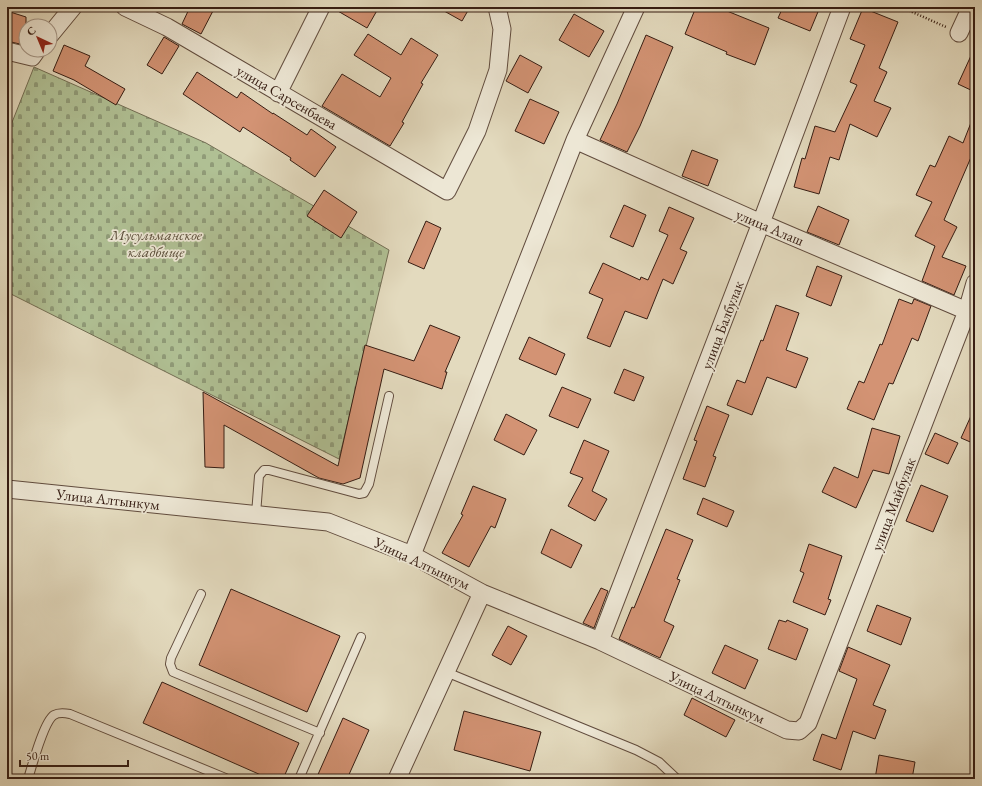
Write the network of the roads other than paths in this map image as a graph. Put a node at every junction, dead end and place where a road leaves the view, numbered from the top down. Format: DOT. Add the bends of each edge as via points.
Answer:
graph roads {
  1 [pos="73,7"];
  2 [pos="125,7"];
  3 [pos="321,7"];
  4 [pos="497,7"];
  5 [pos="636,7"];
  6 [pos="842,7"];
  7 [pos="971,7"];
  8 [pos="58,25"];
  9 [pos="959,33"];
  10 [pos="7,51"];
  11 [pos="18,52"];
  12 [pos="278,92"];
  13 [pos="575,140"];
  14 [pos="762,223"];
  15 [pos="975,283"];
  16 [pos="967,310"];
  17 [pos="389,396"];
  18 [pos="7,489"];
  19 [pos="256,514"];
  20 [pos="412,555"];
  21 [pos="482,593"];
  22 [pos="201,594"];
  23 [pos="361,637"];
  24 [pos="600,641"];
  25 [pos="446,672"];
  26 [pos="808,723"];
  27 [pos="320,733"];
  28 [pos="28,779"];
  29 [pos="228,779"];
  30 [pos="299,779"];
  31 [pos="397,779"];
  32 [pos="678,779"];
  1 -- 8 [label="street"];
  2 -- 12 [label="street, улица Сарсенбаева" via="167,27"];
  3 -- 12 [label="street"];
  4 -- 12 [label="street, улица Сарсенбаева" via="502,29 498,70 477,131 447,191"];
  5 -- 13 [label="street"];
  6 -- 14 [label="street, улица Балбулак"];
  7 -- 9 [label="street"];
  10 -- 11 [label="street"];
  13 -- 14 [label="street, улица Алаш"];
  13 -- 20 [label="street"];
  14 -- 16 [label="street, улица Алаш"];
  14 -- 24 [label="street, улица Балбулак"];
  15 -- 16 [label="street, улица Майбулак"];
  16 -- 26 [label="street, улица Майбулак"];
  17 -- 19 [label="lane" via="369,484 364,493 359,494 264,470 259,476"];
  18 -- 19 [label="street, Улица Алтынкум"];
  19 -- 20 [label="street, Улица Алтынкум" via="328,522"];
  20 -- 21 [label="street, Улица Алтынкум"];
  21 -- 24 [label="street, Улица Алтынкум"];
  21 -- 25 [label="street"];
  22 -- 27 [label="lane" via="171,658 173,672"];
  23 -- 27 [label="lane"];
  24 -- 26 [label="street, Улица Алтынкум" via="786,730 799,731"];
  25 -- 31 [label="street"];
  25 -- 32 [label="lane" via="636,750 659,762"];
  27 -- 30 [label="lane"];
  28 -- 29 [label="lane" via="47,723 54,715 62,713 70,714"];
}
